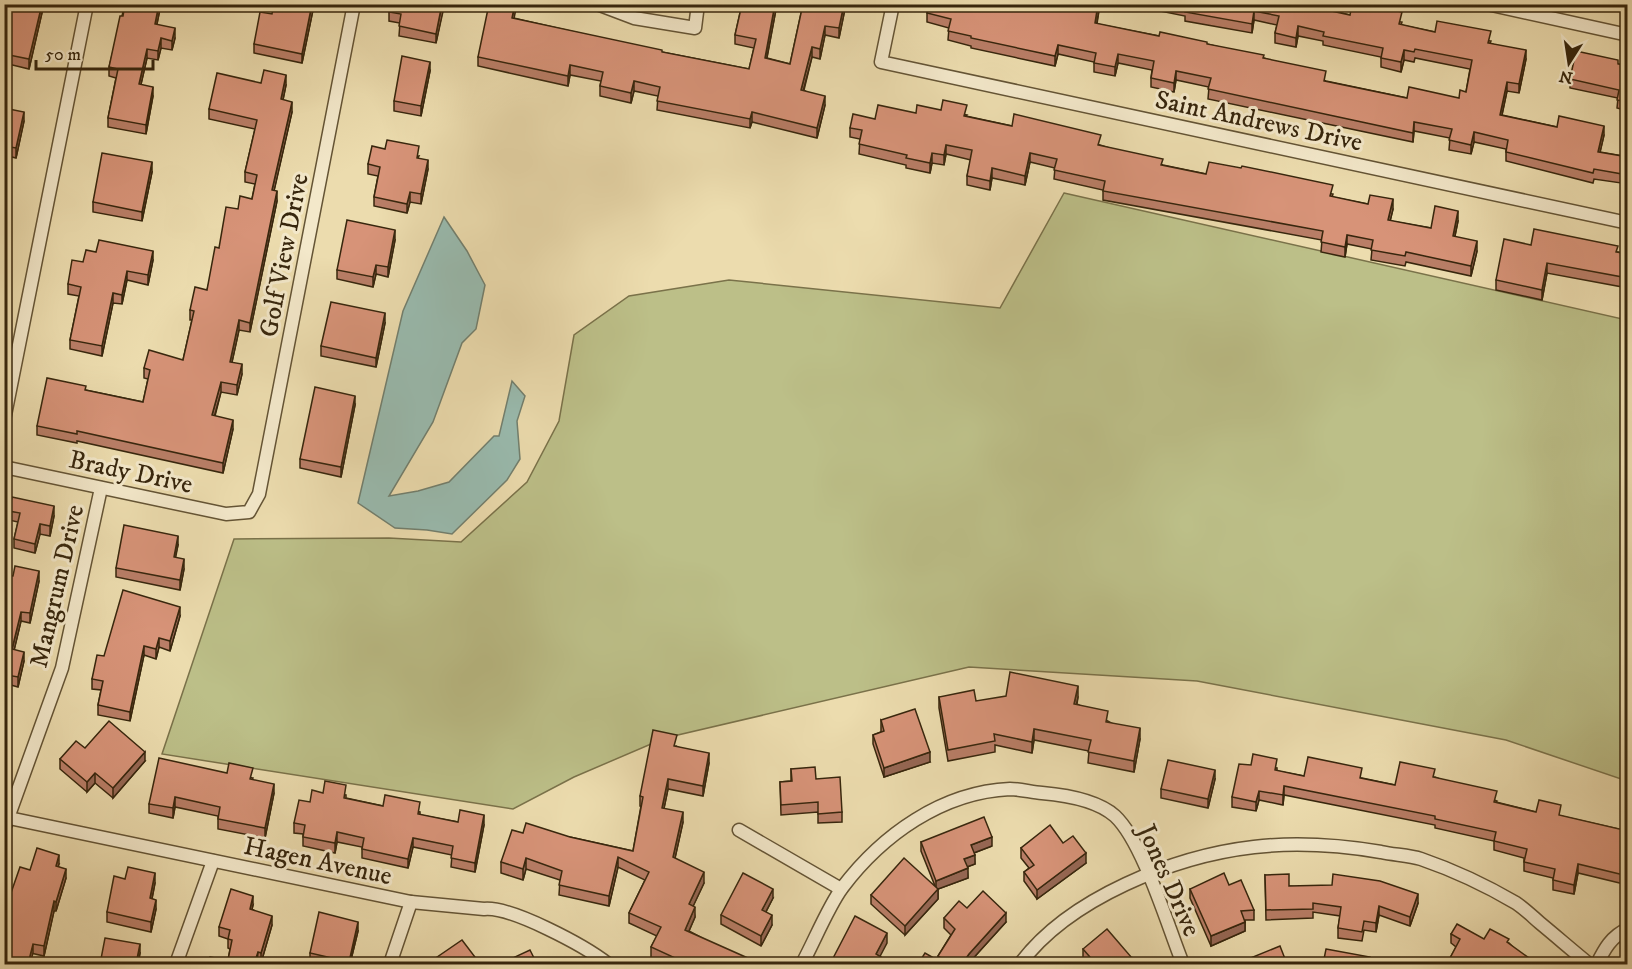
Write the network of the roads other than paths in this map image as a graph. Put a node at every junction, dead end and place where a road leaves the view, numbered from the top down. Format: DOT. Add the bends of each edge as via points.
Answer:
graph roads {
  1 [pos="87,4"];
  2 [pos="354,4"];
  3 [pos="597,4"];
  4 [pos="698,4"];
  5 [pos="893,4"];
  6 [pos="1487,4"];
  7 [pos="1628,34"];
  8 [pos="1628,223"];
  9 [pos="4,420"];
  10 [pos="4,467"];
  11 [pos="101,488"];
  12 [pos="249,512"];
  13 [pos="7,823"];
  14 [pos="739,830"];
  15 [pos="213,861"];
  16 [pos="1148,874"];
  17 [pos="841,889"];
  18 [pos="411,902"];
  19 [pos="1628,929"];
  20 [pos="176,964"];
  21 [pos="390,964"];
  22 [pos="606,964"];
  23 [pos="802,964"];
  24 [pos="1020,964"];
  25 [pos="1183,964"];
  26 [pos="1589,964"];
  27 [pos="1597,964"];
  1 -- 9 [label="street"];
  2 -- 12 [label="street, Golf View Drive" via="259,494"];
  3 -- 4 [label="street" via="634,18 695,28"];
  5 -- 8 [label="street, Saint Andrews Drive" via="881,62"];
  6 -- 7 [label="street"];
  10 -- 11 [label="street, Brady Drive"];
  11 -- 12 [label="street, Brady Drive" via="226,514"];
  11 -- 13 [label="street, Mangrum Drive" via="62,668"];
  13 -- 15 [label="street, Hagen Avenue"];
  14 -- 17 [label="street"];
  15 -- 18 [label="street, Hagen Avenue"];
  15 -- 20 [label="street"];
  16 -- 17 [label="street, Jones Drive" via="1131,836 1114,815 1059,795 1011,789 975,794 915,819 873,853"];
  16 -- 24 [label="street" via="1102,896 1068,919"];
  16 -- 25 [label="street, Jones Drive"];
  16 -- 26 [label="street" via="1202,857 1287,845 1340,845 1421,860 1472,880 1517,904"];
  17 -- 23 [label="street, Jones Drive"];
  18 -- 21 [label="street"];
  18 -- 22 [label="street, Hagen Avenue" via="495,908 560,935"];
  19 -- 27 [label="street" via="1606,945"];
}
